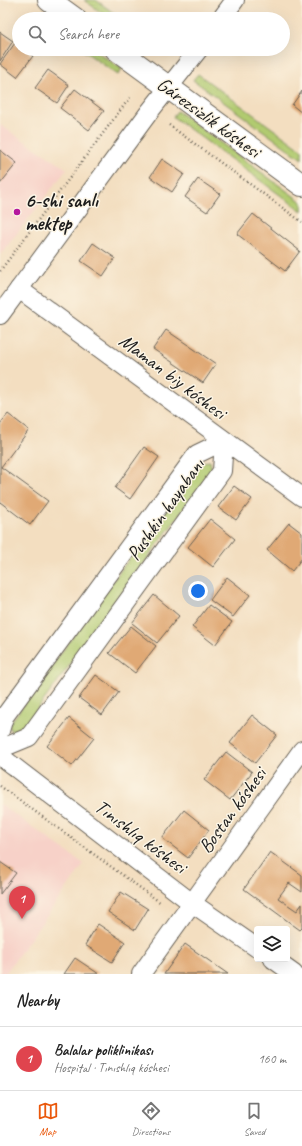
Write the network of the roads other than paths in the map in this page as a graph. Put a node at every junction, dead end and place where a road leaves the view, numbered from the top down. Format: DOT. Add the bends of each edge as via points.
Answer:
graph roads {
  1 [pos="49,0"];
  2 [pos="236,0"];
  3 [pos="65,12"];
  4 [pos="227,12"];
  5 [pos="126,56"];
  6 [pos="193,56"];
  7 [pos="168,87"];
  8 [pos="302,185"];
  9 [pos="19,289"];
  10 [pos="0,315"];
  11 [pos="224,440"];
  12 [pos="302,497"];
  13 [pos="0,731"];
  14 [pos="0,749"];
  15 [pos="302,750"];
  16 [pos="0,756"];
  17 [pos="192,903"];
  18 [pos="254,946"];
  19 [pos="277,962"];
  20 [pos="141,974"];
  21 [pos="294,974"];
  1 -- 3 [label="street"];
  2 -- 4 [label="street"];
  5 -- 7 [label="street, Gárezsizlik kóshesi"];
  6 -- 7 [label="street"];
  7 -- 8 [label="street, Gárezsizlik kóshesi"];
  7 -- 9 [label="street"];
  9 -- 10 [label="street"];
  9 -- 11 [label="street, Maman biy kóshesi"];
  11 -- 12 [label="street, Maman biy kóshesi"];
  11 -- 13 [label="street, Pushkin hayabanı" via="198,454 4,717"];
  11 -- 14 [label="street, Pushkin hayabanı" via="222,471 217,478 29,737"];
  15 -- 17 [label="street, Bostan kóshesi"];
  16 -- 17 [label="street, Tınıshlıq kóshesi"];
  17 -- 18 [label="street, Tınıshlıq kóshesi"];
  17 -- 20 [label="street, Bostan kóshesi"];
  19 -- 21 [label="street"];
}
